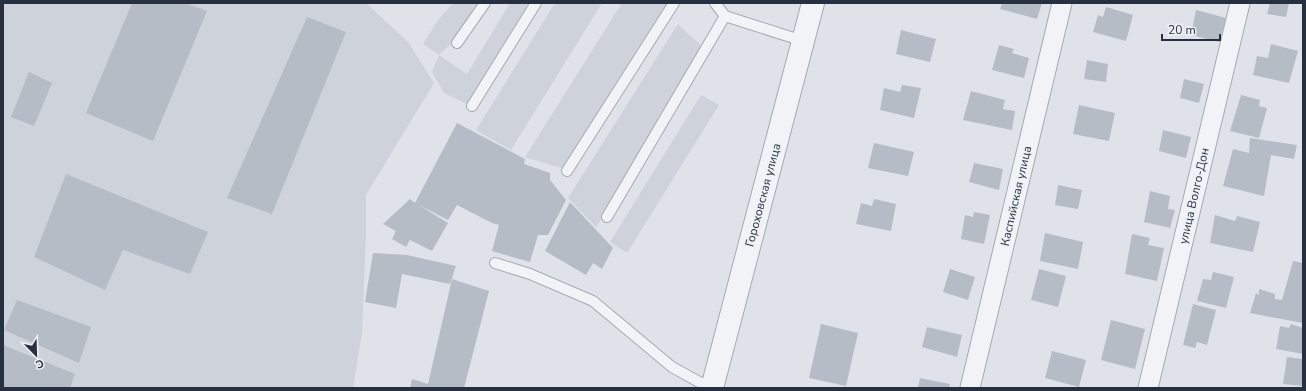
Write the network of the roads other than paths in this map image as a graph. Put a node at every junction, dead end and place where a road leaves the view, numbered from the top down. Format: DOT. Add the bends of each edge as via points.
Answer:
graph roads {
  1 [pos="484,3"];
  2 [pos="536,3"];
  3 [pos="674,3"];
  4 [pos="715,3"];
  5 [pos="813,3"];
  6 [pos="1062,3"];
  7 [pos="1240,3"];
  8 [pos="725,16"];
  9 [pos="803,41"];
  10 [pos="457,43"];
  11 [pos="472,106"];
  12 [pos="567,171"];
  13 [pos="607,217"];
  14 [pos="495,263"];
  15 [pos="711,388"];
  16 [pos="970,388"];
  17 [pos="1148,388"];
  1 -- 10 [label="lane"];
  2 -- 11 [label="lane"];
  3 -- 12 [label="lane"];
  4 -- 8 [label="lane"];
  5 -- 9 [label="street, Гороховская улица"];
  6 -- 16 [label="street, Каспийская улица"];
  7 -- 17 [label="street, улица Волго-Дон"];
  8 -- 9 [label="lane"];
  8 -- 13 [label="lane"];
  9 -- 15 [label="street, Гороховская улица"];
  14 -- 15 [label="lane" via="530,274 593,301 672,367"];
}
